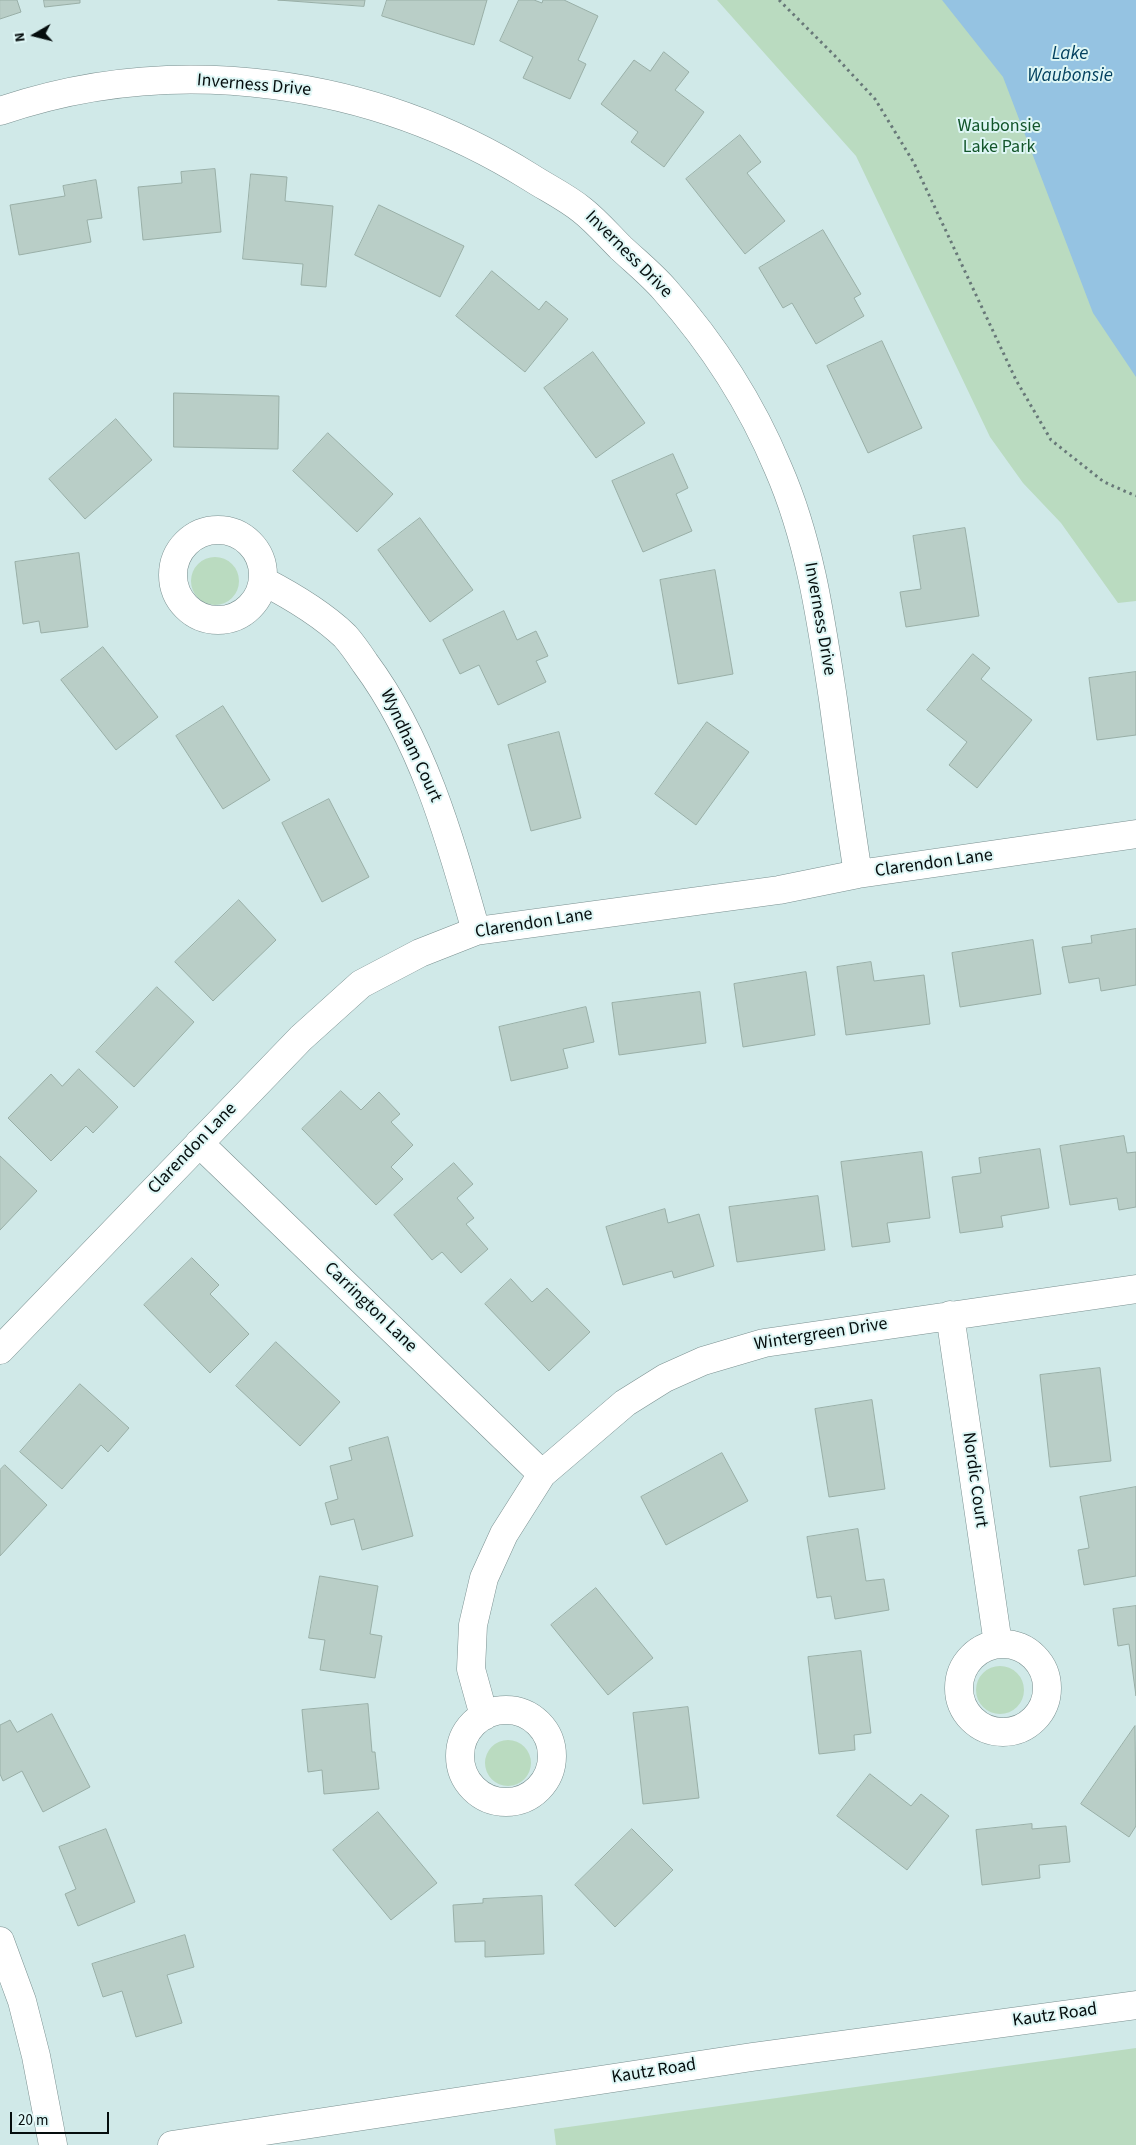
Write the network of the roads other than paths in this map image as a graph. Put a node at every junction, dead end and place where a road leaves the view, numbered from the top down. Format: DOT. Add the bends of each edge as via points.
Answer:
graph roads {
  1 [pos="0,111"];
  2 [pos="263,581"];
  3 [pos="1136,834"];
  4 [pos="858,874"];
  5 [pos="476,931"];
  6 [pos="199,1143"];
  7 [pos="1136,1289"];
  8 [pos="950,1316"];
  9 [pos="0,1350"];
  10 [pos="542,1474"];
  11 [pos="998,1644"];
  12 [pos="484,1716"];
  13 [pos="0,1941"];
  14 [pos="1136,2005"];
  15 [pos="53,2145"];
  16 [pos="172,2145"];
  1 -- 4 [label="street, Inverness Drive" via="32,100 102,86 180,79 274,84 324,93 409,117 509,164 581,209 664,289 711,346 760,428 779,469 799,522 815,584"];
  2 -- 5 [label="street, Wyndham Court" via="302,601 345,636 386,691 448,830"];
  3 -- 4 [label="street, Clarendon Lane"];
  4 -- 5 [label="street, Clarendon Lane" via="779,890"];
  5 -- 6 [label="street, Clarendon Lane" via="420,953 361,984 301,1038"];
  6 -- 9 [label="street, Clarendon Lane"];
  6 -- 10 [label="street, Carrington Lane"];
  7 -- 8 [label="street, Wintergreen Drive"];
  8 -- 10 [label="street, Wintergreen Drive" via="764,1343 703,1361 665,1378 625,1403"];
  8 -- 11 [label="street, Nordic Court"];
  10 -- 12 [label="street, Wintergreen Drive" via="500,1543 484,1578 473,1625 471,1669"];
  13 -- 15 [label="street" via="34,2046"];
  14 -- 16 [label="street, Kautz Road" via="752,2057"];
}
